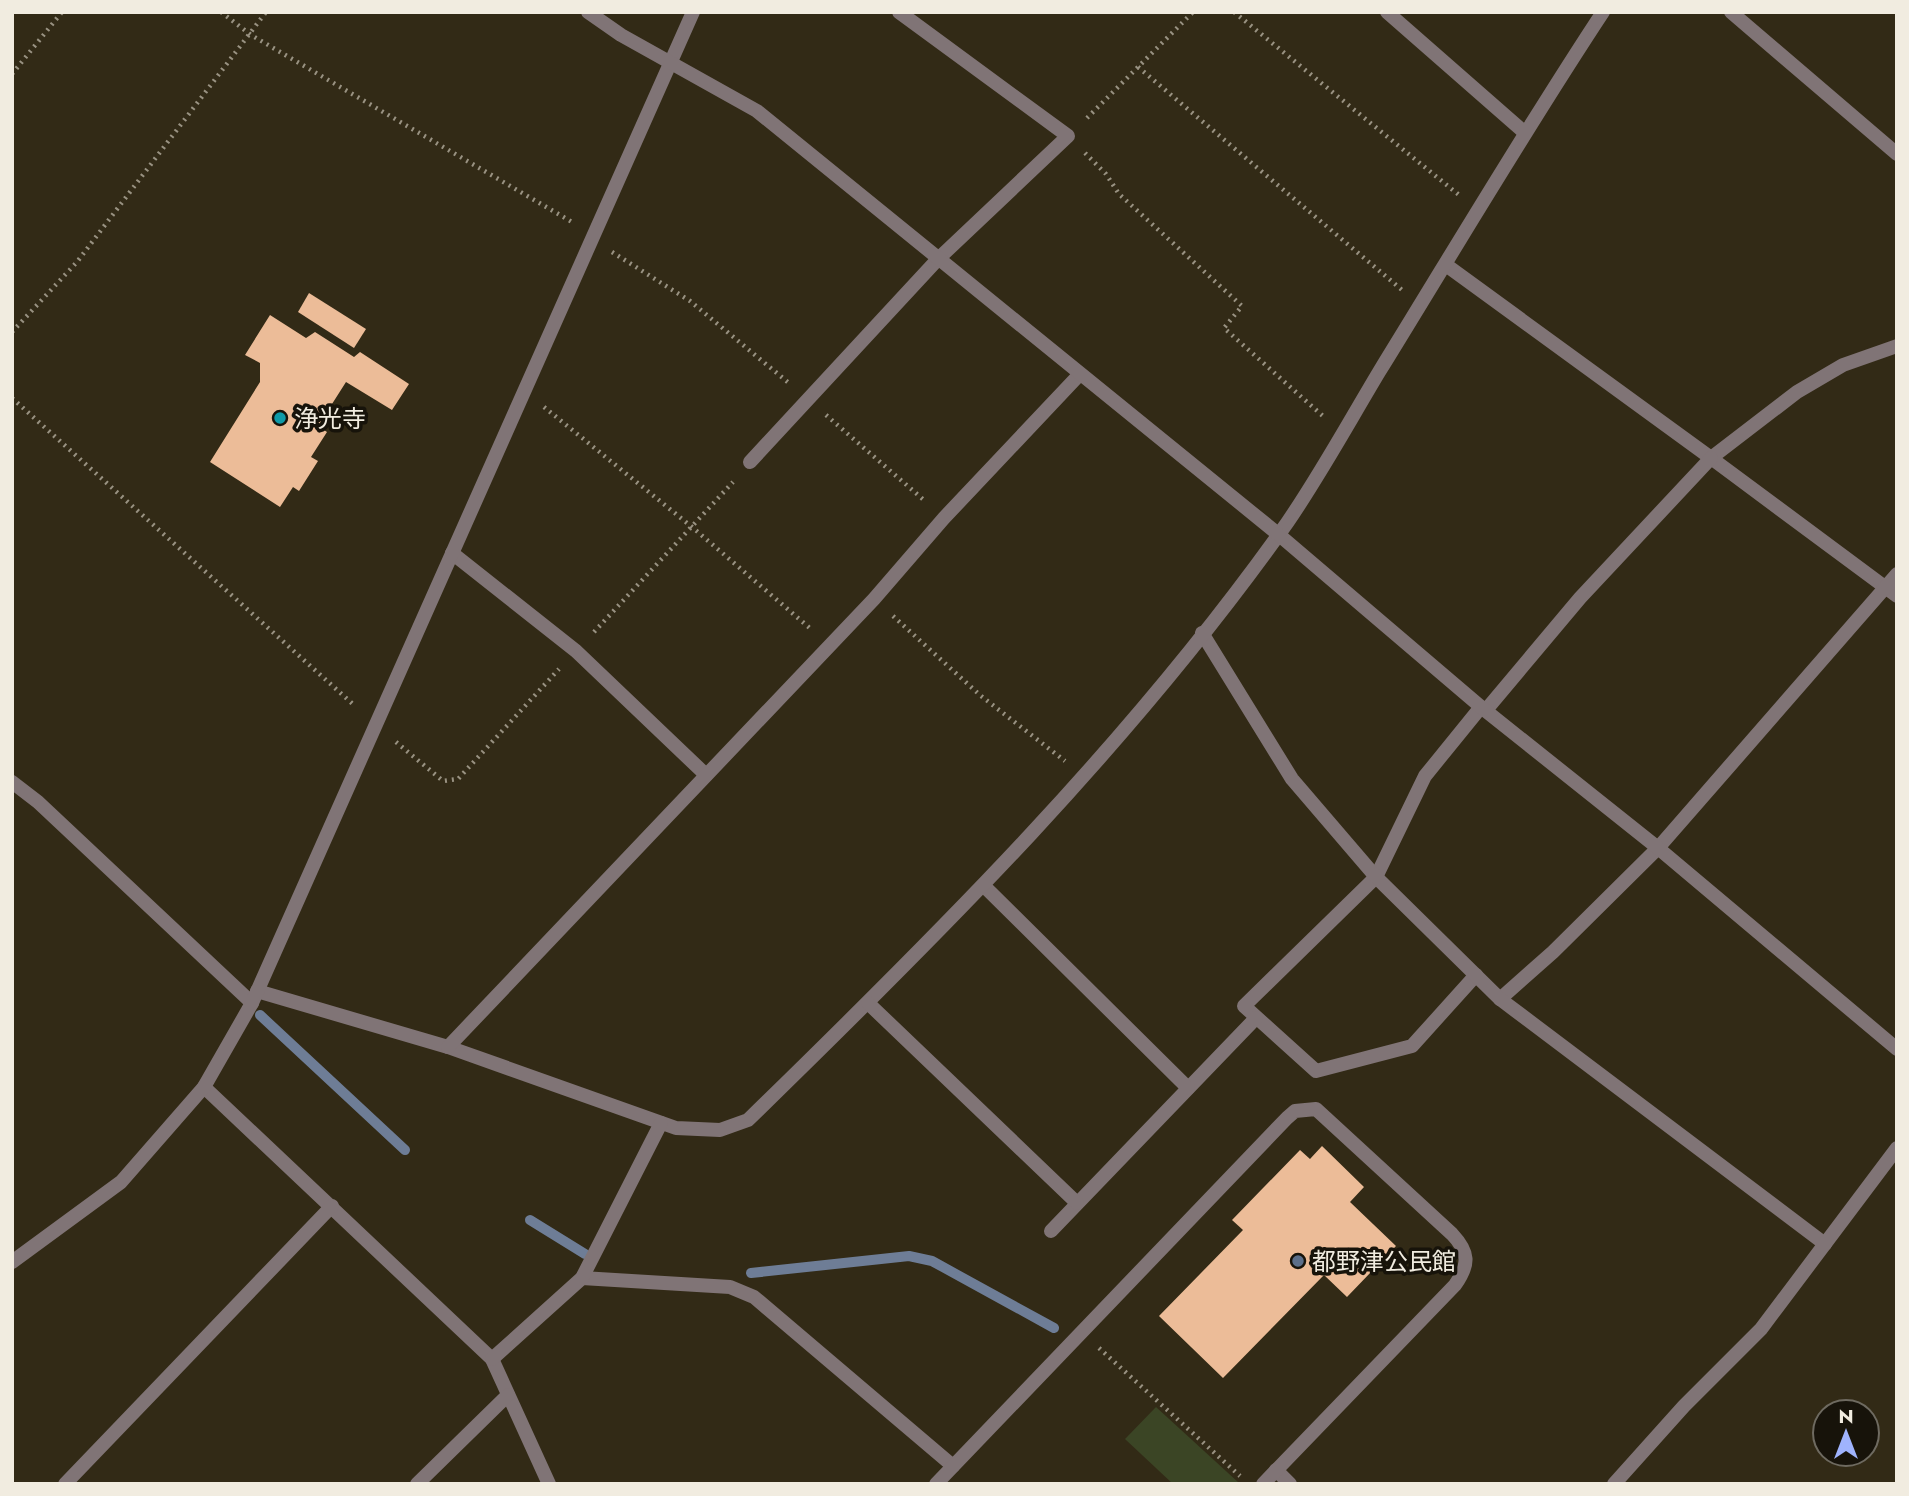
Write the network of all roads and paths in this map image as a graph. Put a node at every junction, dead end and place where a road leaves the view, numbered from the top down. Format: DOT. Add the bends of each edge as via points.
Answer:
graph roads {
  1 [pos="62,12"];
  2 [pos="221,12"];
  3 [pos="266,12"];
  4 [pos="588,12"];
  5 [pos="694,12"];
  6 [pos="899,12"];
  7 [pos="1193,12"];
  8 [pos="1234,12"];
  9 [pos="1387,12"];
  10 [pos="1603,12"];
  11 [pos="1731,12"];
  12 [pos="251,35"];
  13 [pos="671,62"];
  14 [pos="1138,67"];
  15 [pos="12,74"];
  16 [pos="1524,132"];
  17 [pos="1068,136"];
  18 [pos="1897,154"];
  19 [pos="1477,209"];
  20 [pos="593,234"];
  21 [pos="938,259"];
  22 [pos="1446,265"];
  23 [pos="1420,306"];
  24 [pos="12,332"];
  25 [pos="1897,346"];
  26 [pos="1079,375"];
  27 [pos="524,392"];
  28 [pos="12,398"];
  29 [pos="809,399"];
  30 [pos="1342,433"];
  31 [pos="1711,457"];
  32 [pos="750,463"];
  33 [pos="944,518"];
  34 [pos="1278,534"];
  35 [pos="452,553"];
  36 [pos="1897,574"];
  37 [pos="1884,586"];
  38 [pos="1897,596"];
  39 [pos="874,599"];
  40 [pos="1202,633"];
  41 [pos="830,645"];
  42 [pos="1483,709"];
  43 [pos="376,725"];
  44 [pos="706,775"];
  45 [pos="1085,776"];
  46 [pos="12,782"];
  47 [pos="1658,848"];
  48 [pos="1377,877"];
  49 [pos="984,886"];
  50 [pos="1476,975"];
  51 [pos="254,997"];
  52 [pos="1500,999"];
  53 [pos="868,1003"];
  54 [pos="1256,1017"];
  55 [pos="448,1047"];
  56 [pos="1897,1049"];
  57 [pos="204,1087"];
  58 [pos="1188,1088"];
  59 [pos="661,1123"];
  60 [pos="1897,1148"];
  61 [pos="1077,1203"];
  62 [pos="332,1206"];
  63 [pos="1051,1231"];
  64 [pos="1825,1244"];
  65 [pos="12,1262"];
  66 [pos="582,1278"];
  67 [pos="1080,1331"];
  68 [pos="492,1359"];
  69 [pos="508,1395"];
  70 [pos="953,1466"];
  71 [pos="1276,1470"];
  72 [pos="65,1484"];
  73 [pos="417,1484"];
  74 [pos="549,1484"];
  75 [pos="936,1484"];
  76 [pos="1248,1484"];
  77 [pos="1263,1484"];
  78 [pos="1290,1484"];
  79 [pos="1614,1484"];
  1 -- 15 [label="path"];
  2 -- 12 [label="path"];
  3 -- 12 [label="path"];
  4 -- 13 [label="street"];
  5 -- 13 [label="street"];
  6 -- 17 [label="street"];
  7 -- 14 [label="path"];
  8 -- 19 [label="path"];
  9 -- 16 [label="street"];
  10 -- 16 [label="street"];
  11 -- 18 [label="street"];
  12 -- 20 [label="path"];
  12 -- 24 [label="path" via="77,262"];
  13 -- 20 [label="street"];
  13 -- 21 [label="street" via="757,111"];
  14 -- 17 [label="path"];
  14 -- 23 [label="path"];
  16 -- 19 [label="street"];
  17 -- 21 [label="street"];
  17 -- 30 [label="path" via="1119,194 1242,306 1224,328"];
  19 -- 22 [label="street"];
  20 -- 27 [label="street"];
  20 -- 29 [label="path" via="618,258 690,301"];
  21 -- 26 [label="street"];
  21 -- 29 [label="street"];
  22 -- 23 [label="street"];
  22 -- 31 [label="street"];
  23 -- 30 [label="street"];
  25 -- 31 [label="street" via="1843,365 1797,392"];
  26 -- 33 [label="street"];
  26 -- 34 [label="street"];
  27 -- 35 [label="street"];
  27 -- 41 [label="path"];
  28 -- 43 [label="path"];
  29 -- 32 [label="street"];
  29 -- 33 [label="path"];
  30 -- 34 [label="street"];
  31 -- 37 [label="street"];
  31 -- 42 [label="street"];
  33 -- 39 [label="street"];
  34 -- 40 [label="street"];
  34 -- 42 [label="street"];
  35 -- 43 [label="street"];
  35 -- 44 [label="street" via="576,651"];
  36 -- 37 [label="street"];
  37 -- 38 [label="street"];
  37 -- 47 [label="street"];
  39 -- 41 [label="street"];
  39 -- 45 [label="path" via="981,696"];
  40 -- 45 [label="street"];
  40 -- 48 [label="street" via="1292,779"];
  41 -- 44 [label="street"];
  42 -- 47 [label="street"];
  42 -- 48 [label="street" via="1425,776"];
  43 -- 51 [label="street"];
  44 -- 55 [label="street"];
  45 -- 49 [label="street"];
  46 -- 51 [label="street"];
  47 -- 52 [label="street"];
  47 -- 56 [label="street"];
  48 -- 50 [label="street"];
  48 -- 54 [label="street" via="1244,1006"];
  49 -- 53 [label="street"];
  49 -- 58 [label="street"];
  50 -- 52 [label="street"];
  50 -- 54 [label="street" via="1412,1045 1316,1071"];
  51 -- 55 [label="street"];
  51 -- 57 [label="street"];
  52 -- 64 [label="street"];
  53 -- 59 [label="street" via="748,1120 720,1130"];
  53 -- 61 [label="street"];
  54 -- 58 [label="street"];
  55 -- 59 [label="street"];
  57 -- 62 [label="street"];
  57 -- 65 [label="street" via="121,1182"];
  58 -- 61 [label="street"];
  59 -- 66 [label="street"];
  60 -- 64 [label="street"];
  61 -- 63 [label="street"];
  62 -- 68 [label="street"];
  62 -- 72 [label="street"];
  64 -- 79 [label="street" via="1761,1329"];
  66 -- 68 [label="street"];
  66 -- 70 [label="street" via="730,1287 754,1297"];
  67 -- 70 [label="street"];
  67 -- 71 [label="street" via="1287,1118 1306,1108 1323,1114 1452,1234 1468,1259 1455,1285"];
  67 -- 76 [label="path"];
  68 -- 69 [label="street"];
  69 -- 73 [label="street"];
  69 -- 74 [label="street"];
  70 -- 75 [label="street"];
  71 -- 77 [label="street"];
  71 -- 78 [label="street"];
}
